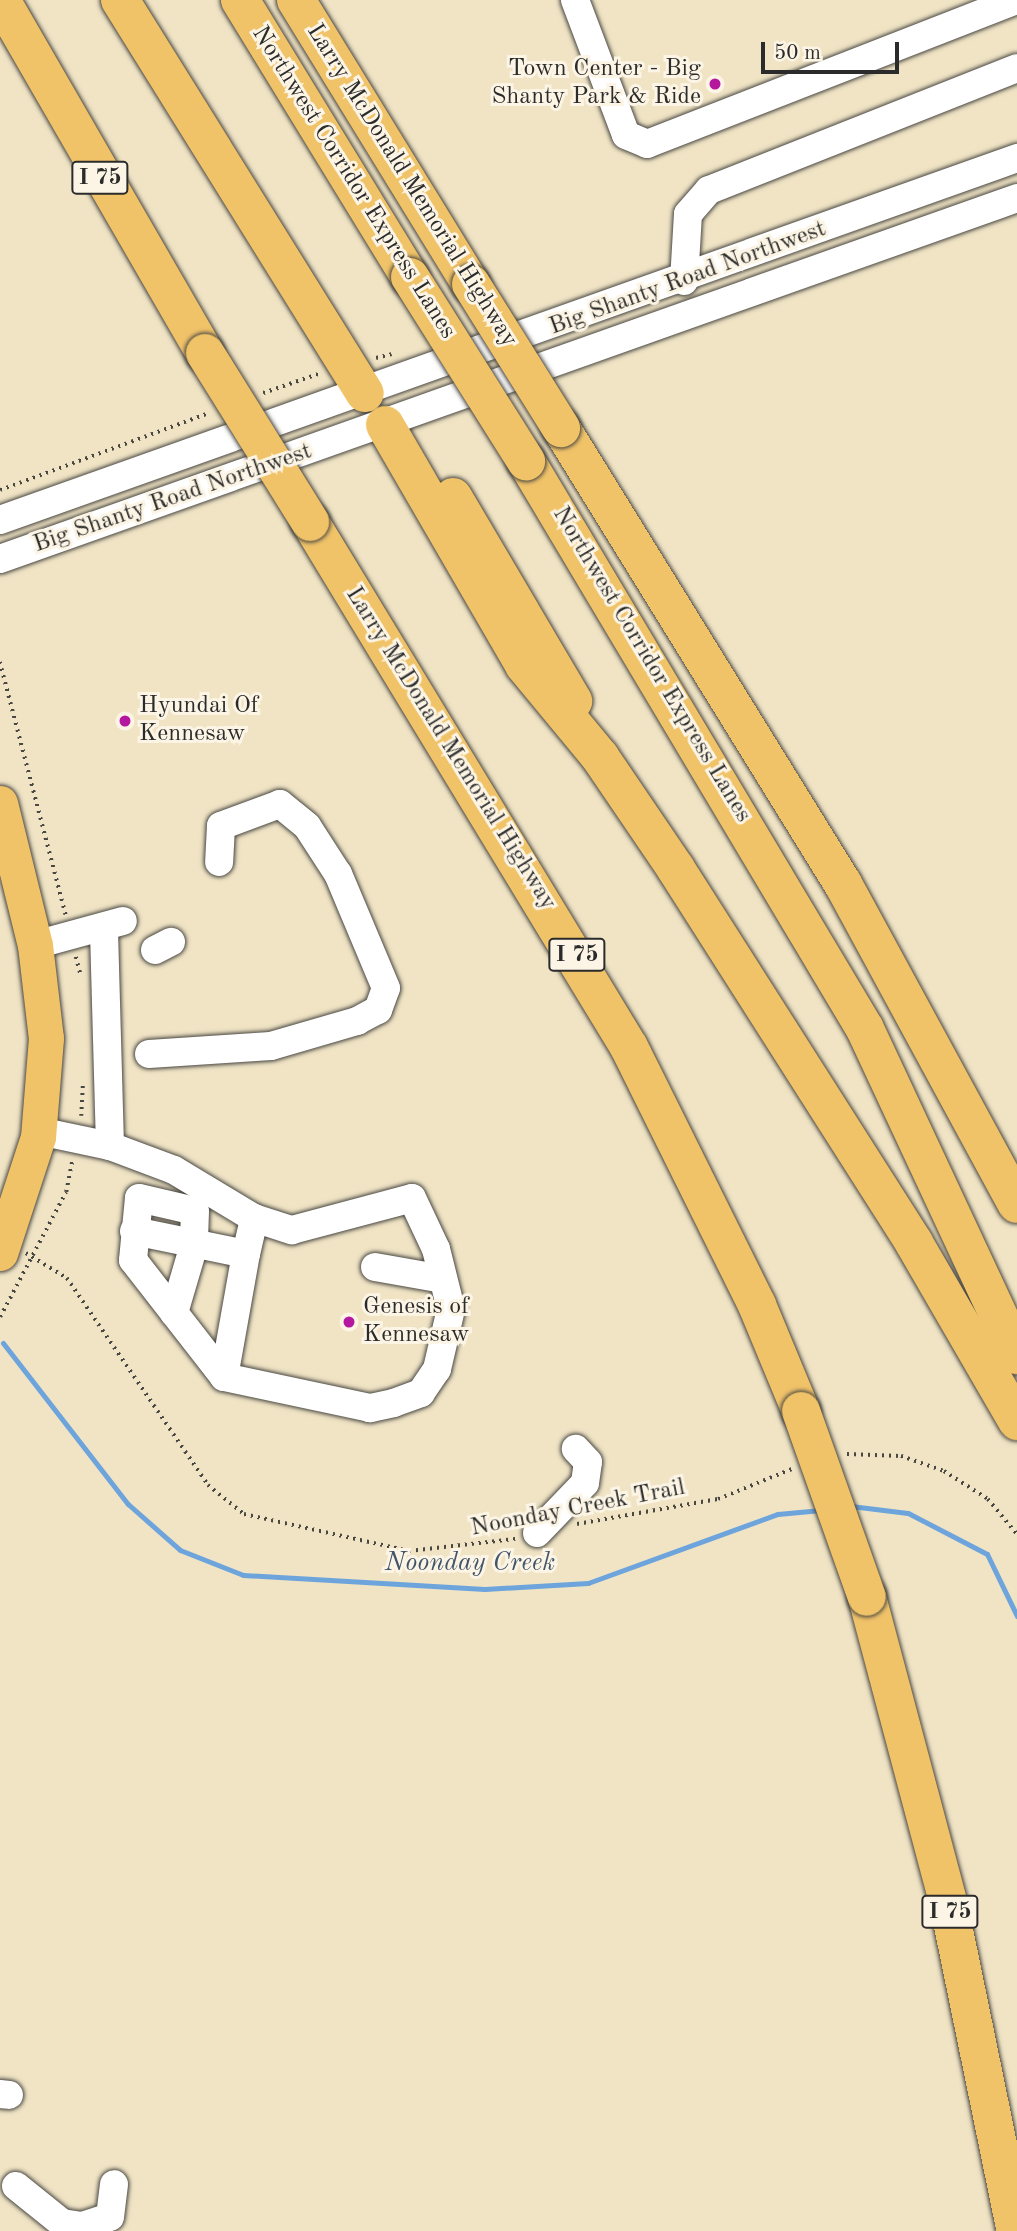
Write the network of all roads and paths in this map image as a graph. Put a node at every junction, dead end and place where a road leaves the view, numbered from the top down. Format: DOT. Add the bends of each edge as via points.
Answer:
graph roads {
  1 [pos="1,0"];
  2 [pos="120,0"];
  3 [pos="145,0"];
  4 [pos="240,0"];
  5 [pos="296,0"];
  6 [pos="575,0"];
  7 [pos="1016,0"];
  8 [pos="1017,68"];
  9 [pos="1017,158"];
  10 [pos="1017,198"];
  11 [pos="684,281"];
  12 [pos="375,389"];
  13 [pos="395,422"];
  14 [pos="0,520"];
  15 [pos="0,559"];
  16 [pos="0,803"];
  17 [pos="219,862"];
  18 [pos="35,945"];
  19 [pos="149,1054"];
  20 [pos="39,1131"];
  21 [pos="110,1146"];
  22 [pos="1017,1204"];
  23 [pos="254,1218"];
  24 [pos="194,1245"];
  25 [pos="12,1251"];
  26 [pos="246,1254"];
  27 [pos="375,1267"];
  28 [pos="443,1279"];
  29 [pos="174,1313"];
  30 [pos="0,1317"];
  31 [pos="1017,1355"];
  32 [pos="224,1377"];
  33 [pos="1017,1421"];
  34 [pos="576,1449"];
  35 [pos="833,1457"];
  36 [pos="795,1468"];
  37 [pos="537,1533"];
  38 [pos="1017,1534"];
  39 [pos="114,2184"];
  40 [pos="16,2186"];
  41 [pos="1016,2231"];
  1 -- 41 [label="highway, Larry McDonald Memorial Highway / I 75, bridge" via="205,353 629,1047 746,1280 801,1411 867,1597 949,1906"];
  2 -- 12 [label="highway"];
  3 -- 12 [label="highway"];
  4 -- 31 [label="highway, Northwest Corridor Express Lanes, bridge" via="526,461 865,1029"];
  5 -- 22 [label="highway, Larry McDonald Memorial Highway, bridge" via="892,968"];
  6 -- 7 [label="street" via="626,135 647,145"];
  8 -- 11 [label="street" via="709,190 688,214"];
  9 -- 11 [label="street, Big Shanty Road Northwest"];
  10 -- 13 [label="street, Big Shanty Road Northwest"];
  11 -- 12 [label="street, Big Shanty Road Northwest"];
  12 -- 13 [label="street"];
  12 -- 14 [label="street, Big Shanty Road Northwest"];
  13 -- 15 [label="street, Big Shanty Road Northwest"];
  13 -- 33 [label="highway" via="550,653 600,757 906,1231"];
  16 -- 18 [label="main road"];
  17 -- 19 [label="street" via="221,826 280,804 307,826 338,874 386,988 378,1010 357,1021 271,1046"];
  18 -- 20 [label="main road" via="46,1038"];
  18 -- 21 [label="street" via="113,925"];
  20 -- 21 [label="street"];
  20 -- 25 [label="main road"];
  21 -- 23 [label="street" via="174,1170"];
  23 -- 26 [label="street"];
  23 -- 28 [label="street" via="292,1230 318,1227 412,1198"];
  24 -- 26 [label="street"];
  24 -- 29 [label="street"];
  24 -- 29 [label="street" via="195,1211 139,1198 133,1260"];
  25 -- 30 [label="path"];
  25 -- 37 [label="path, Noonday Creek Trail" via="67,1278 208,1485 244,1514 409,1552 454,1551"];
  26 -- 32 [label="street"];
  27 -- 28 [label="street"];
  28 -- 32 [label="street" via="451,1309 437,1369 421,1393 370,1408"];
  29 -- 32 [label="street"];
  34 -- 37 [label="street" via="588,1462 585,1483"];
  35 -- 38 [label="path" via="887,1454 931,1465 973,1488"];
  36 -- 37 [label="path, Noonday Creek Trail" via="718,1499"];
  39 -- 40 [label="street" via="110,2217 82,2227 62,2223"];
}
